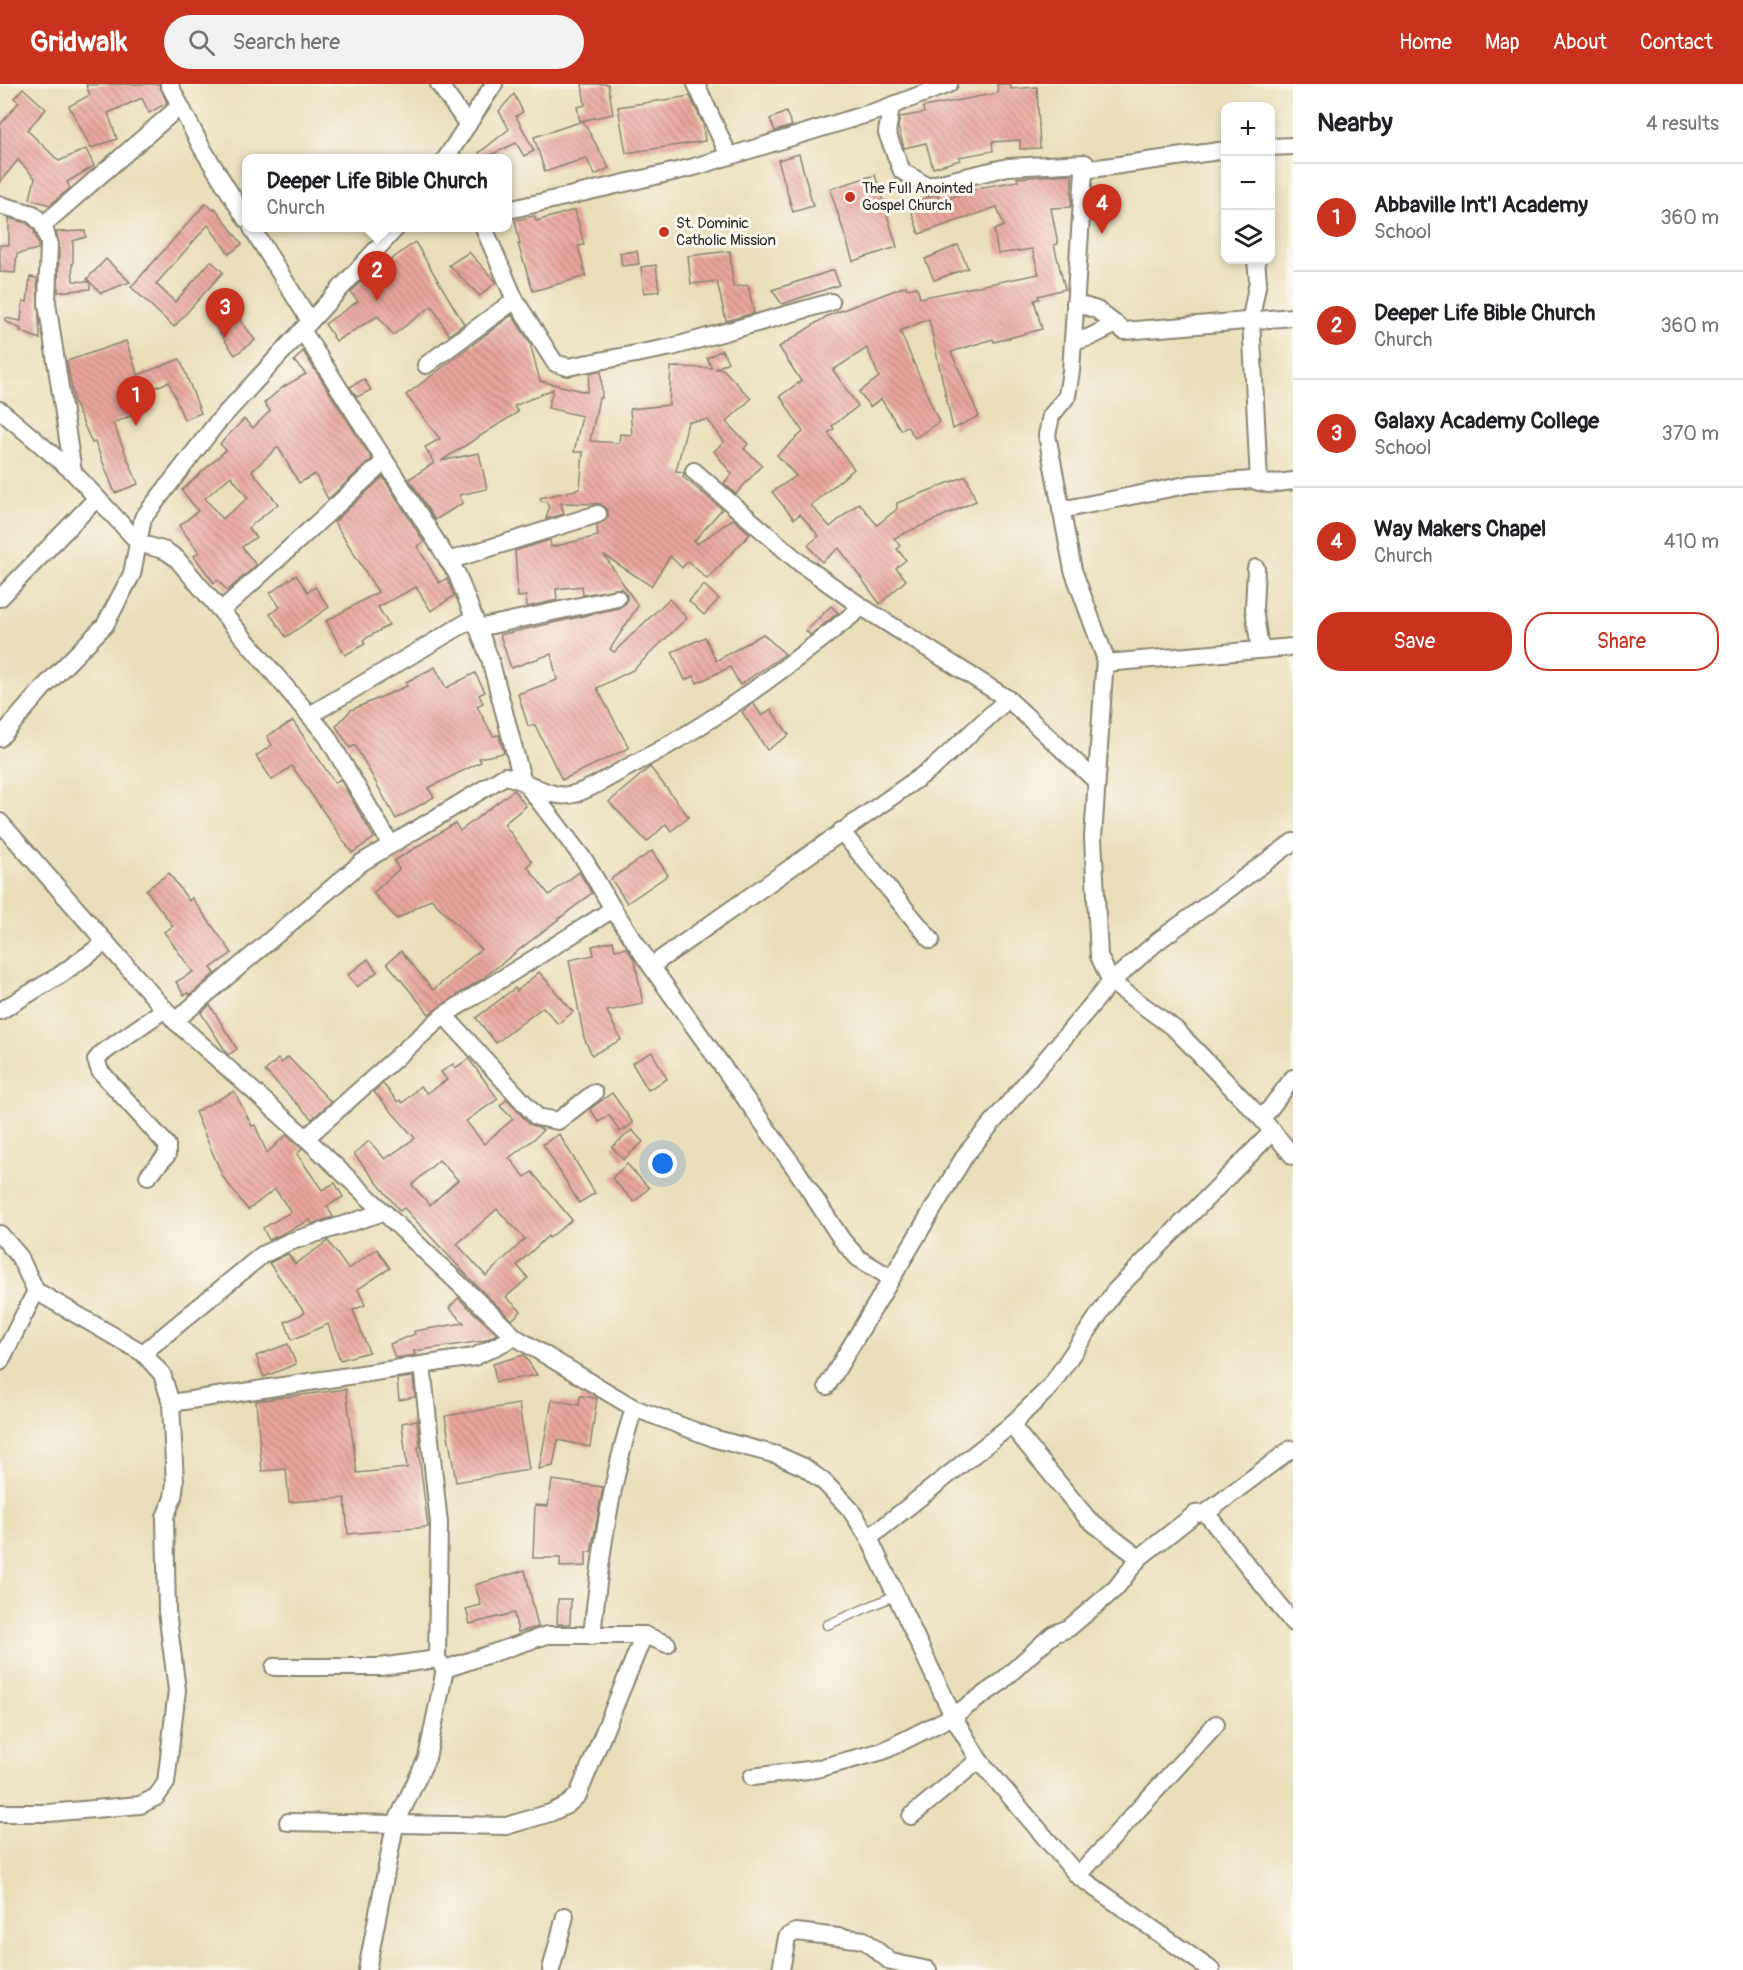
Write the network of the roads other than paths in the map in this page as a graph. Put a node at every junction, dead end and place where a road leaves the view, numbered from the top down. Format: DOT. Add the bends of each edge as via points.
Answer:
graph roads {
  1 [pos="169,84"];
  2 [pos="440,84"];
  3 [pos="494,84"];
  4 [pos="696,84"];
  5 [pos="949,84"];
  6 [pos="180,106"];
  7 [pos="891,106"];
  8 [pos="468,125"];
  9 [pos="1293,146"];
  10 [pos="1275,147"];
  11 [pos="1221,151"];
  12 [pos="449,154"];
  13 [pos="729,156"];
  14 [pos="1090,168"];
  15 [pos="0,205"];
  16 [pos="512,209"];
  17 [pos="242,213"];
  18 [pos="43,225"];
  19 [pos="254,232"];
  20 [pos="392,232"];
  21 [pos="485,232"];
  22 [pos="1256,264"];
  23 [pos="515,300"];
  24 [pos="831,302"];
  25 [pos="1075,303"];
  26 [pos="1293,317"];
  27 [pos="1251,318"];
  28 [pos="1116,324"];
  29 [pos="306,325"];
  30 [pos="1072,342"];
  31 [pos="426,365"];
  32 [pos="0,410"];
  33 [pos="384,462"];
  34 [pos="694,471"];
  35 [pos="73,472"];
  36 [pos="1293,481"];
  37 [pos="1259,482"];
  38 [pos="97,498"];
  39 [pos="1061,510"];
  40 [pos="598,514"];
  41 [pos="139,543"];
  42 [pos="448,561"];
  43 [pos="1257,568"];
  44 [pos="0,598"];
  45 [pos="617,598"];
  46 [pos="862,607"];
  47 [pos="222,610"];
  48 [pos="476,623"];
  49 [pos="1293,647"];
  50 [pos="1260,649"];
  51 [pos="1105,663"];
  52 [pos="1008,699"];
  53 [pos="310,715"];
  54 [pos="0,738"];
  55 [pos="522,779"];
  56 [pos="1096,781"];
  57 [pos="0,822"];
  58 [pos="841,831"];
  59 [pos="1293,842"];
  60 [pos="391,845"];
  61 [pos="613,909"];
  62 [pos="931,940"];
  63 [pos="106,942"];
  64 [pos="651,966"];
  65 [pos="1111,982"];
  66 [pos="0,1011"];
  67 [pos="170,1015"];
  68 [pos="444,1015"];
  69 [pos="1293,1078"];
  70 [pos="594,1093"];
  71 [pos="1268,1125"];
  72 [pos="306,1138"];
  73 [pos="1293,1156"];
  74 [pos="148,1176"];
  75 [pos="384,1212"];
  76 [pos="0,1234"];
  77 [pos="891,1278"];
  78 [pos="36,1291"];
  79 [pos="515,1338"];
  80 [pos="143,1353"];
  81 [pos="0,1362"];
  82 [pos="422,1365"];
  83 [pos="827,1386"];
  84 [pos="171,1403"];
  85 [pos="633,1408"];
  86 [pos="1011,1425"];
  87 [pos="1292,1449"];
  88 [pos="1206,1513"];
  89 [pos="869,1538"];
  90 [pos="1139,1558"];
  91 [pos="896,1595"];
  92 [pos="1293,1623"];
  93 [pos="827,1625"];
  94 [pos="644,1635"];
  95 [pos="592,1636"];
  96 [pos="667,1644"];
  97 [pos="441,1664"];
  98 [pos="274,1667"];
  99 [pos="953,1716"];
  100 [pos="1216,1724"];
  101 [pos="979,1760"];
  102 [pos="752,1777"];
  103 [pos="0,1813"];
  104 [pos="911,1816"];
  105 [pos="288,1822"];
  106 [pos="395,1825"];
  107 [pos="1078,1875"];
  108 [pos="565,1916"];
  109 [pos="367,1970"];
  110 [pos="551,1970"];
  111 [pos="781,1970"];
  112 [pos="928,1970"];
  113 [pos="1211,1970"];
  1 -- 6 [label="street"];
  2 -- 8 [label="street"];
  3 -- 8 [label="street"];
  4 -- 13 [label="street"];
  5 -- 7 [label="street"];
  6 -- 17 [label="street"];
  6 -- 18 [label="street"];
  7 -- 13 [label="street"];
  7 -- 14 [label="street" via="887,133 902,171 927,186 1008,167 1085,163"];
  8 -- 12 [label="street"];
  9 -- 10 [label="street"];
  11 -- 14 [label="street"];
  13 -- 16 [label="street"];
  14 -- 25 [label="street" via="1084,170 1082,178"];
  15 -- 18 [label="street" via="33,214"];
  18 -- 35 [label="street" via="49,243 47,303"];
  19 -- 29 [label="street"];
  20 -- 29 [label="street"];
  21 -- 23 [label="street"];
  22 -- 27 [label="street" via="1258,280"];
  23 -- 24 [label="street" via="555,363 568,367 672,347"];
  23 -- 31 [label="street"];
  25 -- 28 [label="street" via="1097,310"];
  25 -- 30 [label="street"];
  26 -- 27 [label="street"];
  27 -- 28 [label="street" via="1124,331"];
  27 -- 37 [label="street"];
  28 -- 30 [label="street"];
  29 -- 33 [label="street"];
  29 -- 41 [label="street" via="216,424 151,508 144,518"];
  30 -- 39 [label="street" via="1066,396 1051,416 1047,435"];
  32 -- 35 [label="street"];
  33 -- 42 [label="street"];
  33 -- 47 [label="street"];
  34 -- 46 [label="street" via="800,563"];
  35 -- 38 [label="street"];
  36 -- 37 [label="street"];
  37 -- 39 [label="street" via="1191,484"];
  38 -- 41 [label="street"];
  38 -- 44 [label="street"];
  39 -- 51 [label="street" via="1073,570"];
  40 -- 42 [label="street"];
  41 -- 47 [label="street" via="176,558"];
  41 -- 54 [label="street" via="132,574 105,625"];
  42 -- 48 [label="street"];
  43 -- 50 [label="street" via="1254,609"];
  45 -- 48 [label="street"];
  46 -- 52 [label="street"];
  46 -- 55 [label="street" via="779,674 666,748 573,795 547,793"];
  47 -- 53 [label="street"];
  48 -- 53 [label="street"];
  48 -- 55 [label="street" via="490,659"];
  49 -- 50 [label="street"];
  50 -- 51 [label="street"];
  51 -- 56 [label="street"];
  52 -- 56 [label="street"];
  52 -- 58 [label="street" via="934,767"];
  53 -- 60 [label="street" via="327,736"];
  55 -- 60 [label="street" via="505,776"];
  55 -- 61 [label="street" via="585,861"];
  56 -- 65 [label="street" via="1093,837 1099,956"];
  57 -- 63 [label="street"];
  58 -- 62 [label="street"];
  58 -- 64 [label="street"];
  59 -- 65 [label="street" via="1158,941"];
  60 -- 67 [label="street" via="361,864"];
  61 -- 64 [label="street"];
  61 -- 68 [label="street"];
  63 -- 66 [label="street"];
  63 -- 67 [label="street"];
  64 -- 77 [label="street" via="842,1240 858,1258"];
  65 -- 71 [label="street" via="1175,1029"];
  65 -- 77 [label="street" via="966,1154"];
  67 -- 72 [label="street"];
  67 -- 74 [label="street" via="96,1060 100,1071 167,1145 167,1155"];
  68 -- 70 [label="street" via="537,1117 558,1121"];
  68 -- 72 [label="street"];
  69 -- 71 [label="street"];
  71 -- 73 [label="street"];
  71 -- 86 [label="street" via="1114,1292 1050,1387"];
  72 -- 75 [label="street"];
  75 -- 79 [label="street"];
  75 -- 80 [label="street" via="289,1242 262,1255"];
  76 -- 78 [label="street" via="19,1256"];
  77 -- 83 [label="street"];
  78 -- 80 [label="street"];
  78 -- 81 [label="street"];
  79 -- 82 [label="street" via="474,1358"];
  79 -- 85 [label="street"];
  80 -- 84 [label="street" via="162,1374"];
  82 -- 84 [label="street"];
  82 -- 97 [label="street" via="439,1522"];
  84 -- 103 [label="street" via="175,1483 165,1517 167,1611 177,1690 166,1783 156,1797 140,1805"];
  85 -- 89 [label="street" via="804,1467 850,1509"];
  85 -- 95 [label="street" via="617,1459"];
  86 -- 89 [label="street"];
  86 -- 90 [label="street" via="1088,1519"];
  87 -- 88 [label="street"];
  88 -- 90 [label="street" via="1195,1514"];
  88 -- 92 [label="street"];
  89 -- 91 [label="street"];
  90 -- 99 [label="street" via="1116,1588 1069,1628 1049,1638 1000,1683"];
  91 -- 93 [label="lane"];
  91 -- 99 [label="street"];
  94 -- 95 [label="street"];
  94 -- 96 [label="street"];
  94 -- 106 [label="street" via="578,1795 567,1805 506,1826"];
  95 -- 97 [label="street" via="540,1636"];
  97 -- 98 [label="street"];
  97 -- 106 [label="street" via="427,1758"];
  99 -- 101 [label="street"];
  99 -- 102 [label="street" via="883,1750 816,1769"];
  100 -- 107 [label="street"];
  101 -- 104 [label="street"];
  101 -- 107 [label="street"];
  105 -- 106 [label="street"];
  106 -- 109 [label="street"];
  107 -- 113 [label="street"];
  108 -- 110 [label="street"];
  111 -- 112 [label="street" via="787,1937 796,1932 864,1940 891,1962"];
}
